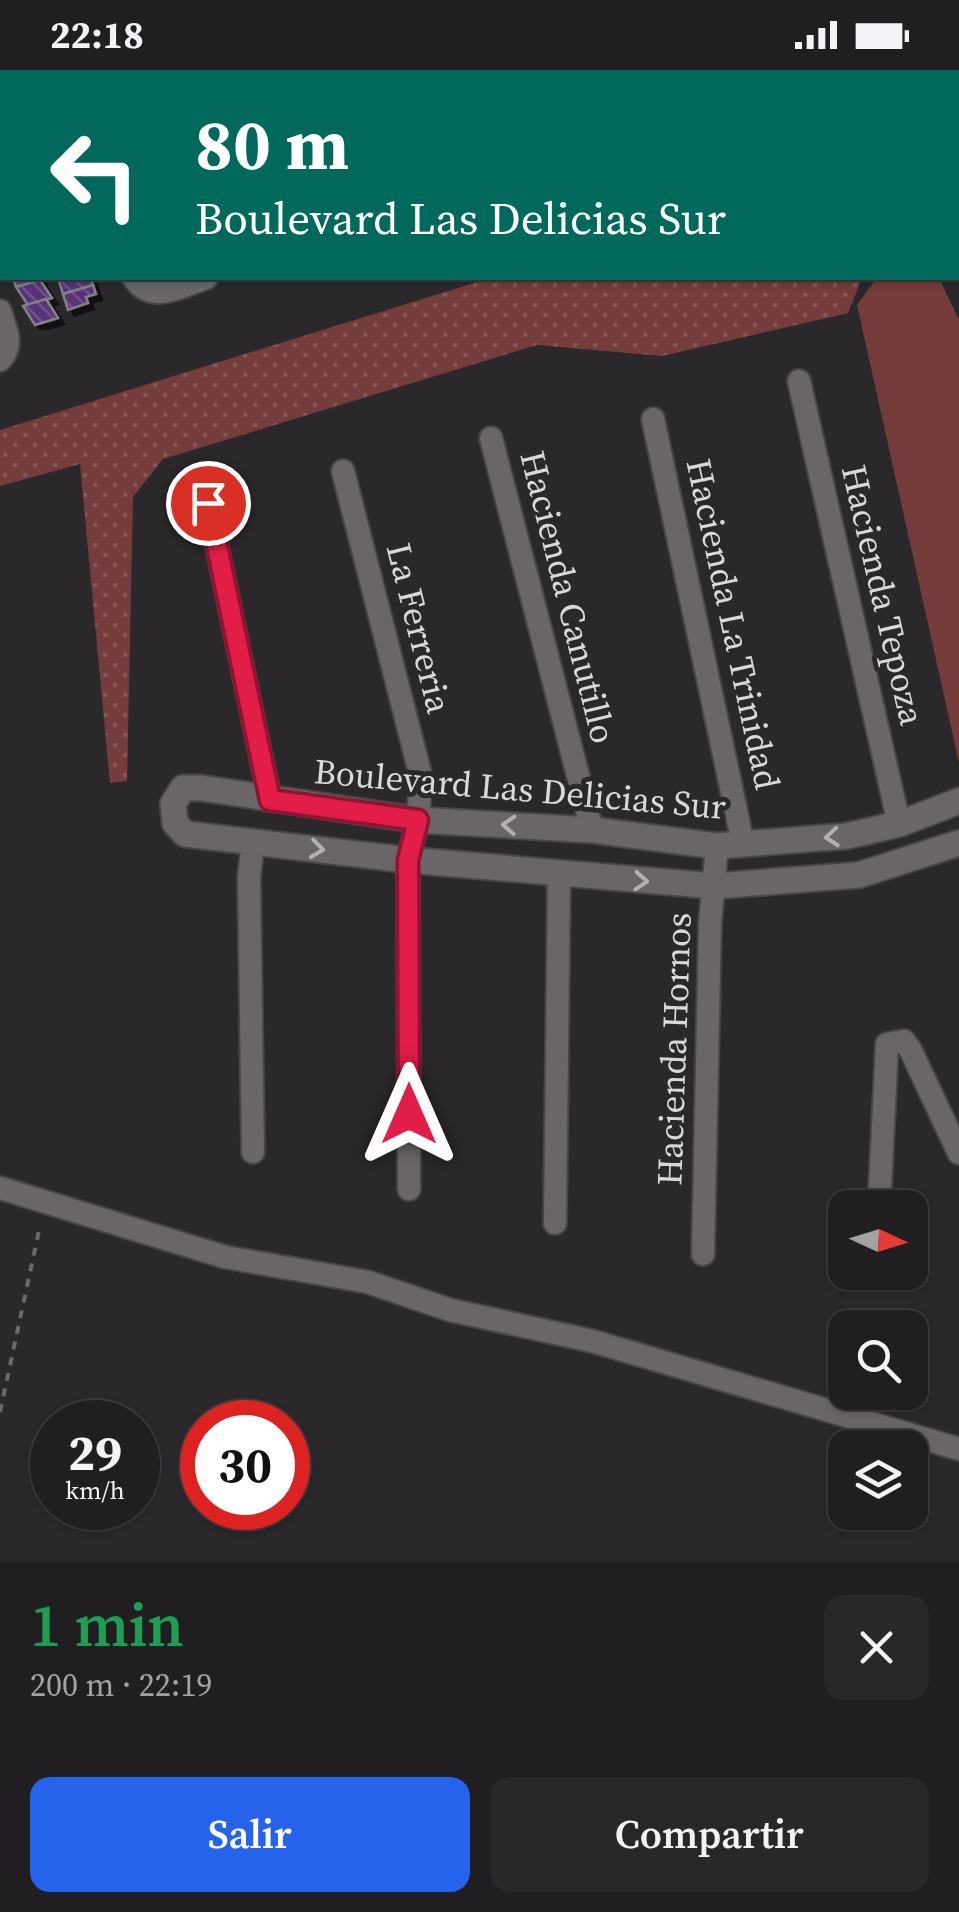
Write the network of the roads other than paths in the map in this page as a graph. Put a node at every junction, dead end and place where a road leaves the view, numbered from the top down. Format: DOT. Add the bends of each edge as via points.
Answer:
graph roads {
  1 [pos="136,280"];
  2 [pos="200,280"];
  3 [pos="0,311"];
  4 [pos="0,360"];
  5 [pos="799,381"];
  6 [pos="654,419"];
  7 [pos="491,438"];
  8 [pos="343,472"];
  9 [pos="208,503"];
  10 [pos="270,800"];
  11 [pos="959,800"];
  12 [pos="418,820"];
  13 [pos="899,824"];
  14 [pos="592,830"];
  15 [pos="253,841"];
  16 [pos="959,843"];
  17 [pos="743,844"];
  18 [pos="717,846"];
  19 [pos="408,860"];
  20 [pos="559,875"];
  21 [pos="714,886"];
  22 [pos="253,1152"];
  23 [pos="959,1153"];
  24 [pos="0,1188"];
  25 [pos="409,1189"];
  26 [pos="880,1190"];
  27 [pos="555,1223"];
  28 [pos="703,1254"];
  29 [pos="959,1449"];
  1 -- 2 [label="street" via="159,293"];
  3 -- 4 [label="street" via="9,339"];
  5 -- 13 [label="street, Hacienda Tepoza"];
  6 -- 17 [label="street, Hacienda La Trinidad"];
  7 -- 14 [label="street, Hacienda Canutillo"];
  8 -- 12 [label="street, La Ferreria" via="421,777"];
  9 -- 10 [label="street"];
  10 -- 12 [label="street, Boulevard Las Delicias Sur"];
  10 -- 15 [label="street, Boulevard Las Delicias Sur" via="184,788 174,804 174,823 185,834"];
  11 -- 13 [label="street, Boulevard Las Delicias Sur"];
  14 -- 12 [label="street, Boulevard Las Delicias Sur, one-way"];
  12 -- 19 [label="street, La Ferreria"];
  13 -- 17 [label="street, Boulevard Las Delicias Sur, one-way" via="847,836"];
  14 -- 18 [label="street, Boulevard Las Delicias Sur"];
  15 -- 19 [label="street, Boulevard Las Delicias Sur, one-way"];
  15 -- 22 [label="street"];
  16 -- 21 [label="street, Boulevard Las Delicias Sur" via="858,874"];
  17 -- 18 [label="street, Boulevard Las Delicias Sur"];
  18 -- 21 [label="street, Hacienda Hornos"];
  19 -- 20 [label="street, Boulevard Las Delicias Sur"];
  19 -- 25 [label="street, La Ferreria"];
  20 -- 21 [label="street, Boulevard Las Delicias Sur, one-way"];
  20 -- 27 [label="street"];
  21 -- 28 [label="street, Hacienda Hornos"];
  23 -- 26 [label="street" via="904,1040 887,1044"];
  24 -- 29 [label="street" via="225,1257 368,1282 450,1310 592,1341"];
}
